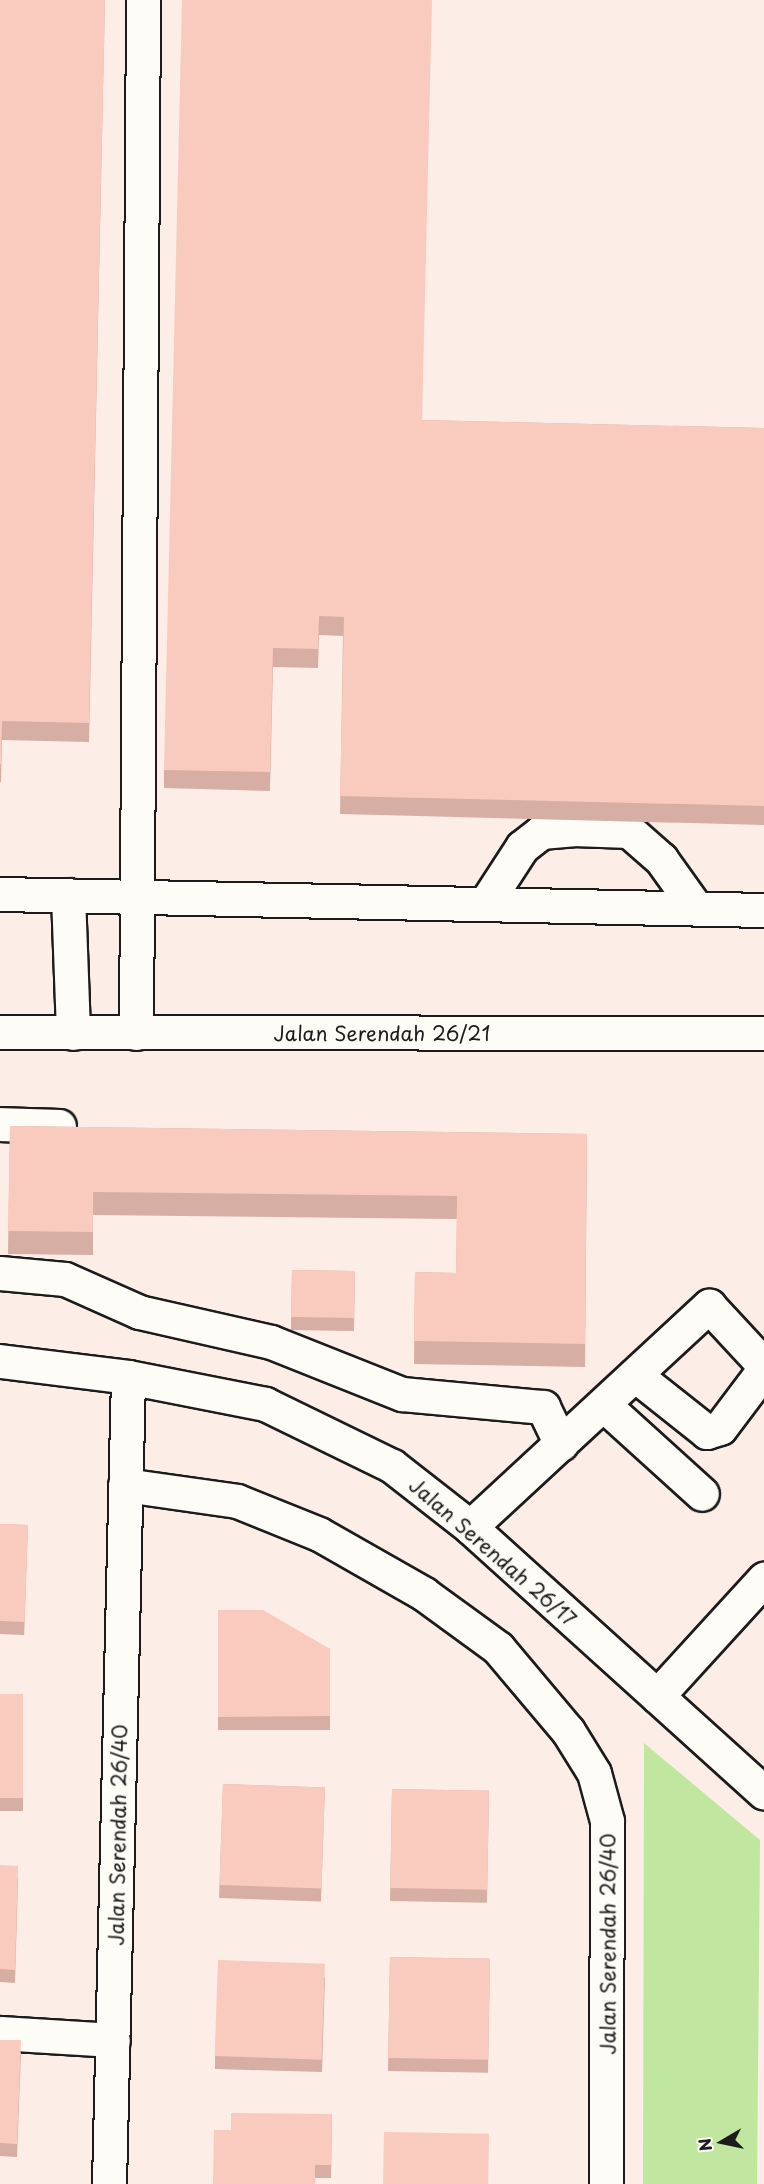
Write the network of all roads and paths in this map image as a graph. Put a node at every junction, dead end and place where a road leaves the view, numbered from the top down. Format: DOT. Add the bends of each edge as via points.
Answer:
graph roads {
  1 [pos="144,0"];
  2 [pos="0,894"];
  3 [pos="68,895"];
  4 [pos="135,896"];
  5 [pos="484,904"];
  6 [pos="696,908"];
  7 [pos="764,910"];
  8 [pos="0,1032"];
  9 [pos="73,1033"];
  10 [pos="136,1033"];
  11 [pos="764,1033"];
  12 [pos="0,1124"];
  13 [pos="59,1126"];
  14 [pos="0,1273"];
  15 [pos="0,1361"];
  16 [pos="635,1375"];
  17 [pos="128,1377"];
  18 [pos="604,1405"];
  19 [pos="561,1444"];
  20 [pos="125,1485"];
  21 [pos="702,1494"];
  22 [pos="470,1527"];
  23 [pos="764,1579"];
  24 [pos="657,1696"];
  25 [pos="764,1792"];
  26 [pos="0,2033"];
  27 [pos="113,2040"];
  28 [pos="109,2184"];
  29 [pos="606,2184"];
  1 -- 4 [label="street"];
  2 -- 3 [label="street"];
  3 -- 4 [label="street"];
  3 -- 9 [label="street"];
  4 -- 5 [label="street"];
  4 -- 10 [label="street"];
  5 -- 6 [label="street"];
  5 -- 6 [label="street" via="522,847 541,832 573,829 629,831 662,859"];
  6 -- 7 [label="street"];
  8 -- 9 [label="street, Jalan Serendah 26/21"];
  9 -- 10 [label="street, Jalan Serendah 26/21"];
  10 -- 11 [label="street, Jalan Serendah 26/21"];
  12 -- 13 [label="street"];
  14 -- 19 [label="street" via="65,1279 139,1312 271,1342 402,1394 543,1407"];
  15 -- 17 [label="street, Jalan Serendah 26/17"];
  16 -- 18 [label="street"];
  17 -- 20 [label="street, Jalan Serendah 26/40"];
  17 -- 22 [label="street, Jalan Serendah 26/17" via="265,1404 392,1466"];
  18 -- 19 [label="street"];
  18 -- 21 [label="street"];
  19 -- 22 [label="street"];
  20 -- 27 [label="street, Jalan Serendah 26/40"];
  20 -- 29 [label="street, Jalan Serendah 26/40" via="237,1502 328,1540 424,1594 498,1648 568,1731 594,1773 607,1821"];
  22 -- 24 [label="street, Jalan Serendah 26/17"];
  23 -- 24 [label="street"];
  24 -- 25 [label="street, Jalan Serendah 26/17"];
  26 -- 27 [label="street"];
  27 -- 28 [label="street, Jalan Serendah 26/40"];
}
